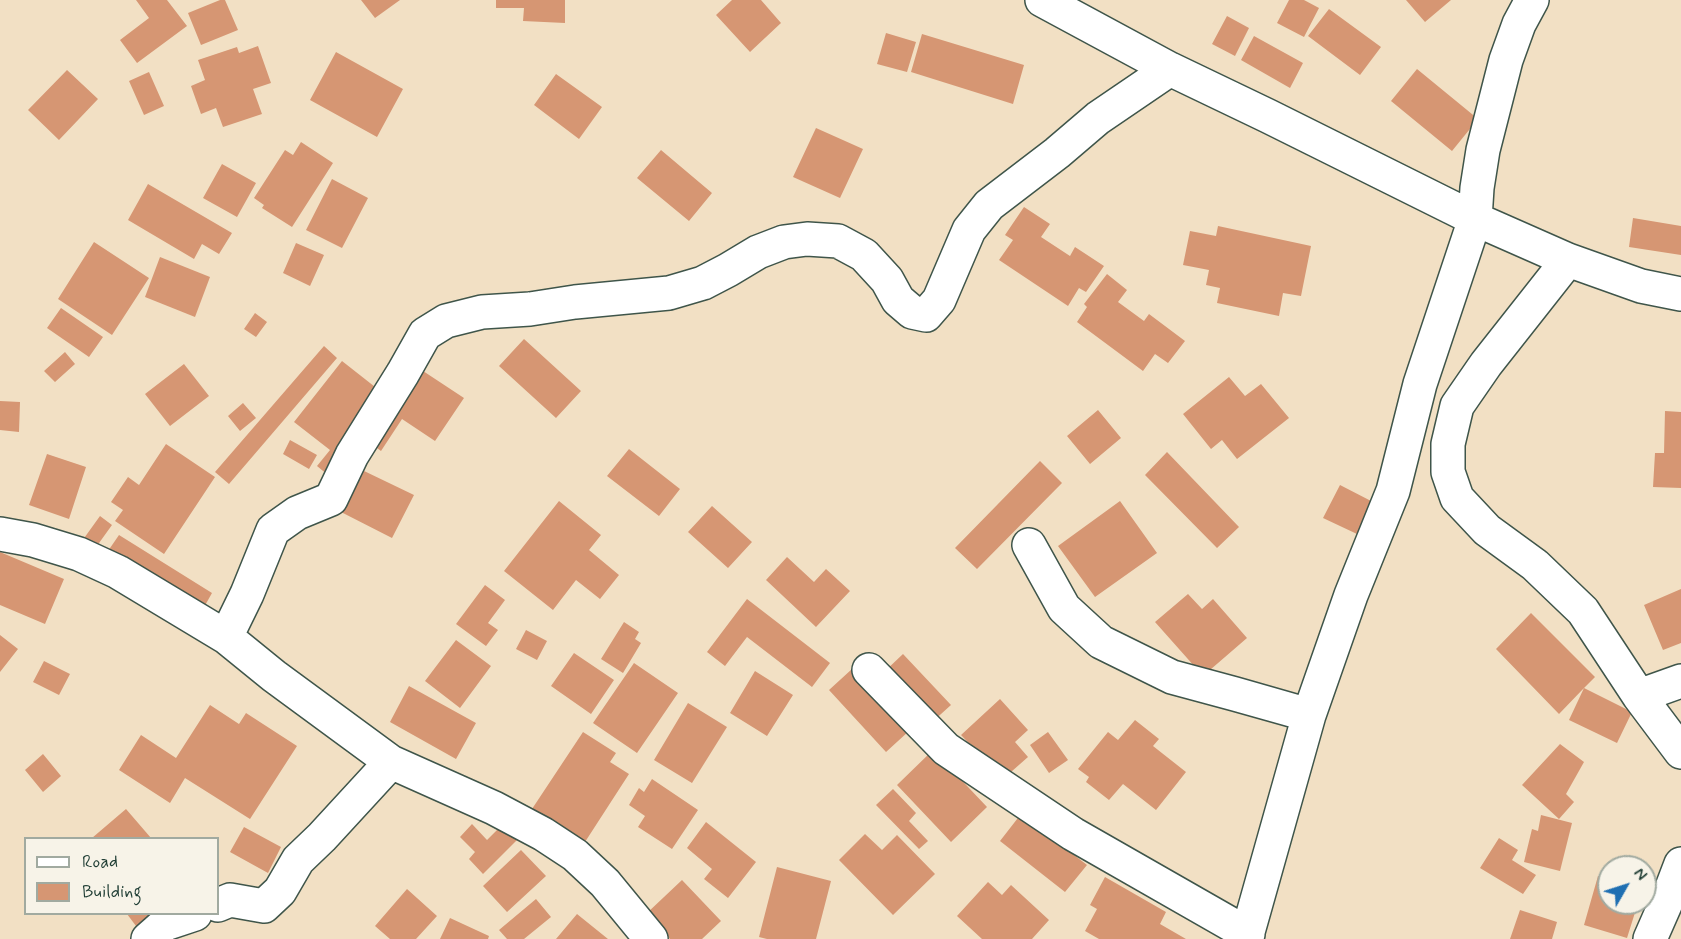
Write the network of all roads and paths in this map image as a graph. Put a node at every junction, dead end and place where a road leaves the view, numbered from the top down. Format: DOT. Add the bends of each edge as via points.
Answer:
graph roads {
  1 [pos="1042,0"];
  2 [pos="1532,0"];
  3 [pos="1170,69"];
  4 [pos="1474,219"];
  5 [pos="1568,260"];
  6 [pos="1681,294"];
  7 [pos="0,534"];
  8 [pos="1029,545"];
  9 [pos="226,637"];
  10 [pos="869,670"];
  11 [pos="1681,681"];
  12 [pos="1639,696"];
  13 [pos="1309,716"];
  14 [pos="1681,752"];
  15 [pos="391,762"];
  16 [pos="1681,864"];
  17 [pos="219,905"];
  18 [pos="192,915"];
  19 [pos="1247,937"];
  20 [pos="148,939"];
  21 [pos="651,939"];
  22 [pos="1650,939"];
  1 -- 3 [label="street"];
  2 -- 4 [label="street" via="1506,60 1483,150"];
  3 -- 4 [label="street"];
  3 -- 9 [label="street" via="1098,118 989,205 969,230 939,300 926,315 912,312 898,300 887,280 864,255 838,241 807,239 783,242 702,283 669,293 483,312 446,321 425,334 352,455 331,499 297,513 273,530"];
  4 -- 5 [label="street"];
  4 -- 13 [label="street" via="1420,384 1393,491"];
  5 -- 6 [label="street" via="1641,286"];
  5 -- 12 [label="street" via="1457,406 1448,444 1448,472 1457,498 1487,530 1535,565 1583,611"];
  7 -- 9 [label="street" via="79,554 165,599"];
  8 -- 13 [label="street" via="1065,608 1101,642 1172,678"];
  9 -- 15 [label="street"];
  10 -- 19 [label="street" via="946,749 1073,834"];
  11 -- 12 [label="street"];
  12 -- 14 [label="street"];
  13 -- 19 [label="street"];
  15 -- 17 [label="street" via="298,860 280,891 264,906 230,900"];
  15 -- 21 [label="street" via="494,808 575,855 605,882"];
  16 -- 22 [label="street"];
  18 -- 20 [label="street" via="165,924"];
}
